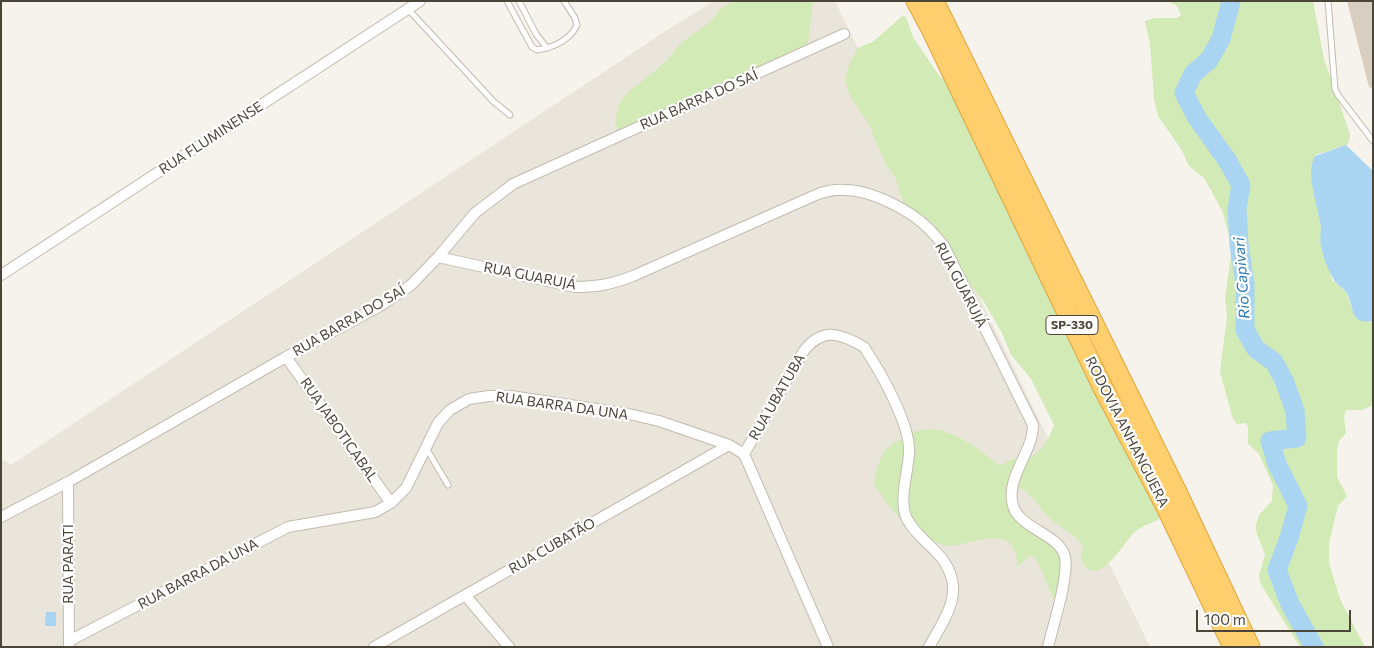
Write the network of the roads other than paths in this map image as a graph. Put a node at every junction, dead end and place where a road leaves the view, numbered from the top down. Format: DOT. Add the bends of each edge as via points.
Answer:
graph roads {
  1 [pos="420,1"];
  2 [pos="507,1"];
  3 [pos="519,1"];
  4 [pos="564,1"];
  5 [pos="916,1"];
  6 [pos="934,1"];
  7 [pos="1328,1"];
  8 [pos="408,9"];
  9 [pos="844,34"];
  10 [pos="547,48"];
  11 [pos="510,115"];
  12 [pos="1373,141"];
  13 [pos="438,257"];
  14 [pos="1,275"];
  15 [pos="286,357"];
  16 [pos="729,445"];
  17 [pos="426,448"];
  18 [pos="744,454"];
  19 [pos="68,482"];
  20 [pos="448,485"];
  21 [pos="391,503"];
  22 [pos="1,517"];
  23 [pos="465,595"];
  24 [pos="69,644"];
  25 [pos="374,647"];
  26 [pos="509,647"];
  27 [pos="828,647"];
  28 [pos="929,647"];
  29 [pos="1048,647"];
  30 [pos="1233,647"];
  31 [pos="1250,647"];
  1 -- 8 [label="street, RUA FLUMINENSE"];
  2 -- 10 [label="lane" via="532,47 537,50"];
  3 -- 10 [label="lane"];
  4 -- 10 [label="lane" via="577,26 573,34"];
  5 -- 30 [label="highway, RODOVIA ANHANGUERA / SP-330" via="1102,386 1165,505"];
  6 -- 31 [label="highway, RODOVIA ANHANGUERA / SP-330" via="1044,218"];
  7 -- 12 [label="lane" via="1335,89"];
  8 -- 11 [label="lane" via="493,101"];
  8 -- 14 [label="street, RUA FLUMINENSE"];
  9 -- 13 [label="street, RUA BARRA DO SAÍ" via="513,184 475,213"];
  13 -- 15 [label="street, RUA BARRA DO SAÍ" via="411,285 380,306"];
  13 -- 29 [label="street, RUA GUARUJÁ" via="575,286 594,287 633,276 832,190 864,192 909,212 944,246 1033,425 1012,501 1020,518 1049,538 1065,555 1066,575"];
  15 -- 19 [label="street, RUA BARRA DO SAÍ"];
  15 -- 21 [label="street, RUA JABOTICABAL"];
  16 -- 17 [label="street, RUA BARRA DA UNA" via="629,414 511,396 489,396 469,399 450,410 438,423"];
  16 -- 18 [label="street, RUA BARRA DA UNA"];
  16 -- 23 [label="street, RUA CUBATÃO"];
  17 -- 20 [label="lane"];
  17 -- 21 [label="street, RUA BARRA DA UNA" via="406,488"];
  18 -- 27 [label="street, RUA UBATUBA"];
  18 -- 28 [label="street, RUA UBATUBA" via="811,341 831,334 864,347 905,424 909,438 903,503 906,516 943,560 952,578 954,592 951,604"];
  19 -- 22 [label="street, RUA BARRA DO SAÍ"];
  19 -- 24 [label="street, RUA PARATI"];
  21 -- 24 [label="street, RUA BARRA DA UNA" via="375,512 288,527"];
  23 -- 25 [label="street, RUA CUBATÃO"];
  23 -- 26 [label="street"];
}
